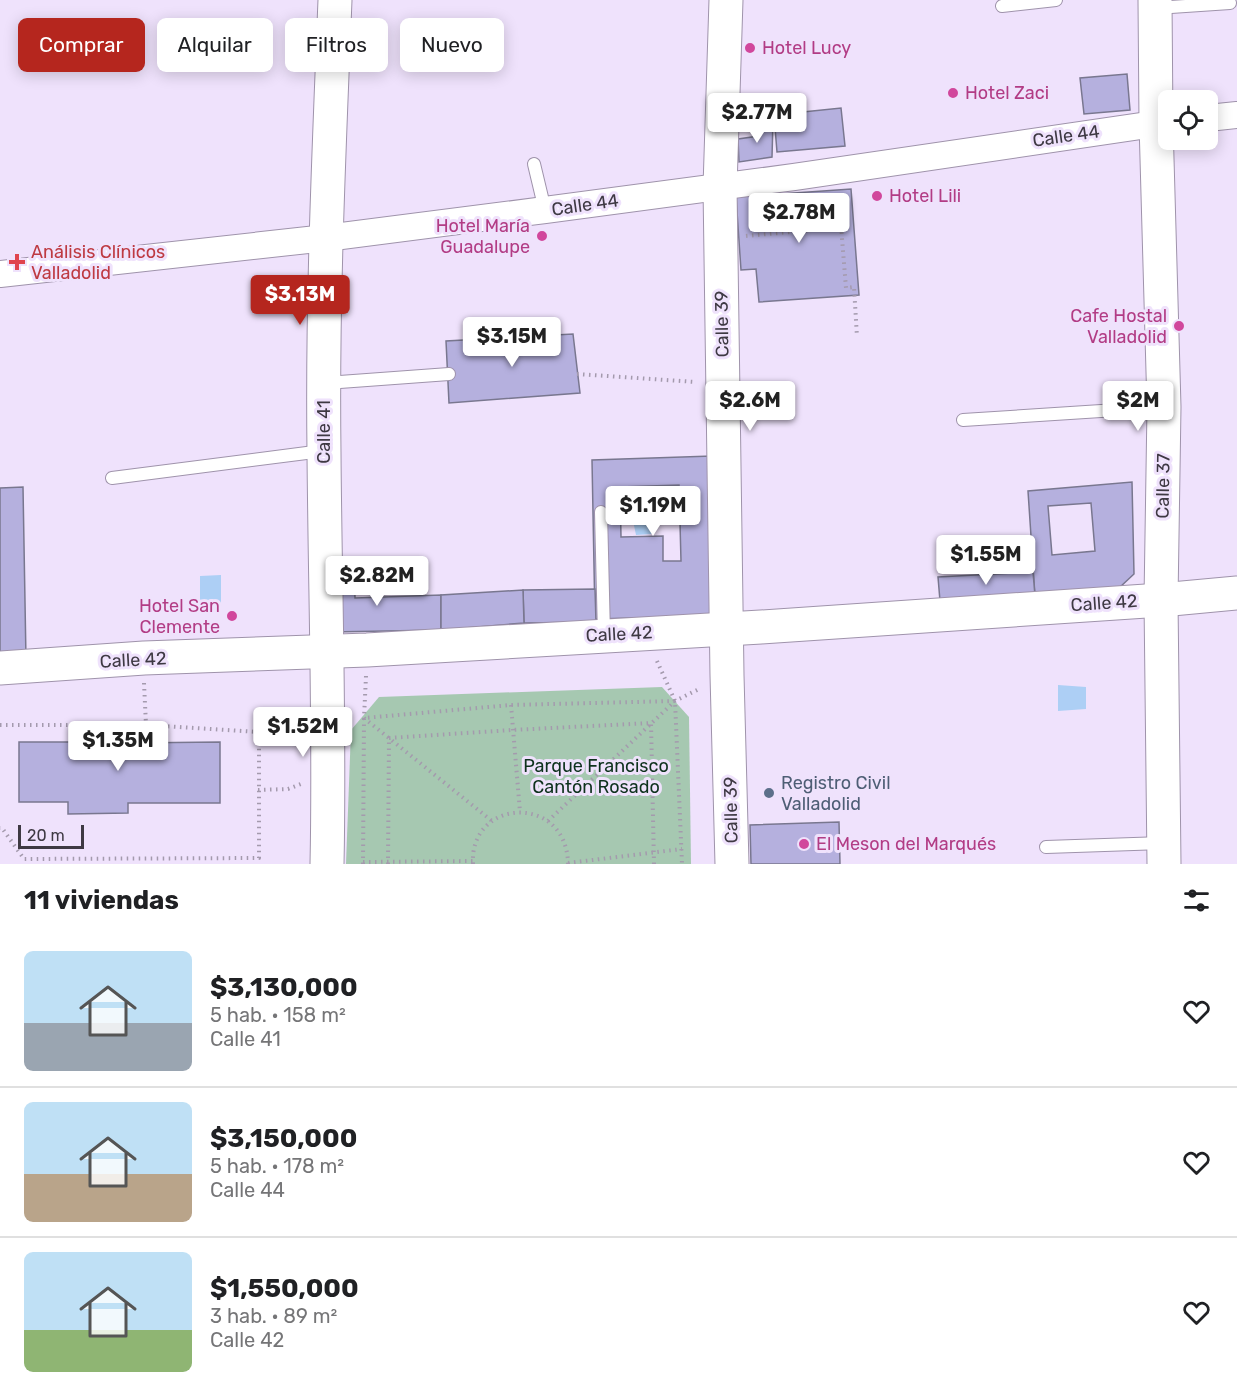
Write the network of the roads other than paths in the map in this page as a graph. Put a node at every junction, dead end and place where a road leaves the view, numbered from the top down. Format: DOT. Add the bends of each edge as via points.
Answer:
graph roads {
  1 [pos="335,0"];
  2 [pos="726,0"];
  3 [pos="1056,0"];
  4 [pos="1230,3"];
  5 [pos="1155,4"];
  6 [pos="1002,6"];
  7 [pos="1160,90"];
  8 [pos="1237,115"];
  9 [pos="1218,117"];
  10 [pos="1158,123"];
  11 [pos="1162,150"];
  12 [pos="534,164"];
  13 [pos="720,187"];
  14 [pos="545,210"];
  15 [pos="326,238"];
  16 [pos="0,274"];
  17 [pos="449,374"];
  18 [pos="325,383"];
  19 [pos="1164,407"];
  20 [pos="963,420"];
  21 [pos="324,450"];
  22 [pos="112,478"];
  23 [pos="601,512"];
  24 [pos="1237,593"];
  25 [pos="1161,600"];
  26 [pos="728,628"];
  27 [pos="604,634"];
  28 [pos="327,652"];
  29 [pos="0,668"];
  30 [pos="1046,847"];
  31 [pos="1165,853"];
  32 [pos="327,864"];
  33 [pos="732,864"];
  1 -- 15 [label="main road, Calle 41"];
  2 -- 13 [label="main road, Calle 39"];
  3 -- 6 [label="lane"];
  4 -- 5 [label="lane"];
  5 -- 7 [label="main road, Calle 37"];
  8 -- 9 [label="street"];
  10 -- 13 [label="street, Calle 44"];
  11 -- 19 [label="main road, Calle 37"];
  12 -- 14 [label="lane"];
  13 -- 14 [label="street, Calle 44"];
  13 -- 26 [label="main road, Calle 39"];
  14 -- 15 [label="street, Calle 44"];
  15 -- 16 [label="street, Calle 44"];
  15 -- 18 [label="main road, Calle 41"];
  17 -- 18 [label="lane"];
  18 -- 21 [label="main road, Calle 41"];
  19 -- 20 [label="lane"];
  19 -- 25 [label="main road, Calle 37"];
  21 -- 22 [label="lane"];
  21 -- 28 [label="main road, Calle 41"];
  23 -- 27 [label="lane"];
  24 -- 25 [label="main road, Calle 42"];
  25 -- 26 [label="main road, Calle 42"];
  25 -- 31 [label="main road, Calle 37"];
  26 -- 27 [label="main road, Calle 42"];
  26 -- 33 [label="main road, Calle 39"];
  27 -- 28 [label="main road, Calle 42"];
  28 -- 29 [label="main road, Calle 42"];
  28 -- 32 [label="main road, Calle 41"];
  30 -- 31 [label="lane"];
}
